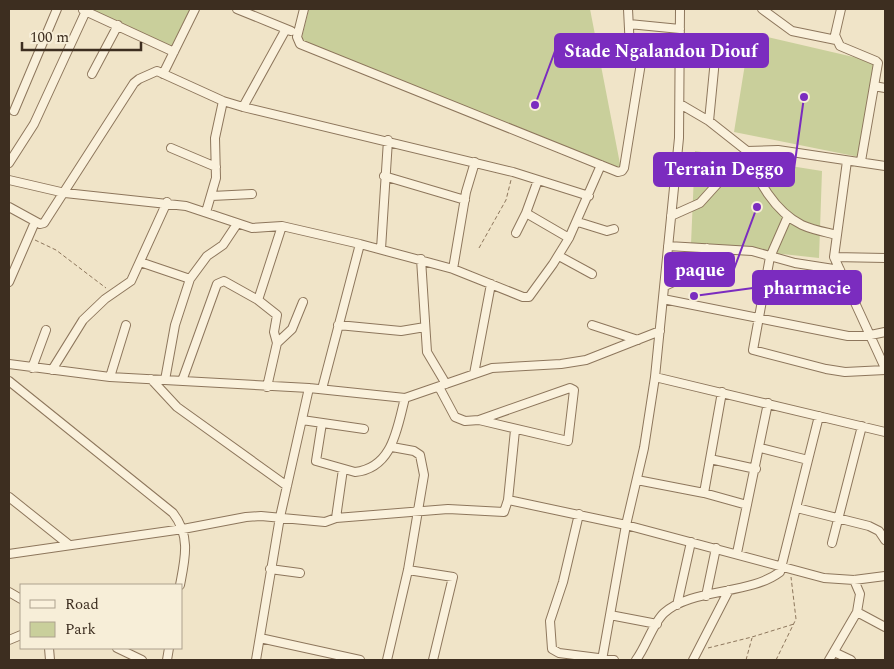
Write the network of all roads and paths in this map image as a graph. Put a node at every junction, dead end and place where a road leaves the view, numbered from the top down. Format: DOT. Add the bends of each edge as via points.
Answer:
graph roads {
  1 [pos="57,9"];
  2 [pos="195,9"];
  3 [pos="237,9"];
  4 [pos="304,9"];
  5 [pos="628,9"];
  6 [pos="680,9"];
  7 [pos="762,9"];
  8 [pos="841,9"];
  9 [pos="83,10"];
  10 [pos="629,24"];
  11 [pos="118,25"];
  12 [pos="286,29"];
  13 [pos="680,29"];
  14 [pos="298,32"];
  15 [pos="836,40"];
  16 [pos="716,49"];
  17 [pos="174,52"];
  18 [pos="92,74"];
  19 [pos="163,74"];
  20 [pos="874,86"];
  21 [pos="885,88"];
  22 [pos="223,101"];
  23 [pos="680,104"];
  24 [pos="243,107"];
  25 [pos="14,111"];
  26 [pos="709,121"];
  27 [pos="388,140"];
  28 [pos="171,148"];
  29 [pos="747,152"];
  30 [pos="847,161"];
  31 [pos="861,161"];
  32 [pos="475,162"];
  33 [pos="9,164"];
  34 [pos="601,165"];
  35 [pos="885,166"];
  36 [pos="216,167"];
  37 [pos="513,172"];
  38 [pos="384,176"];
  39 [pos="9,180"];
  40 [pos="538,180"];
  41 [pos="65,193"];
  42 [pos="252,194"];
  43 [pos="212,196"];
  44 [pos="589,196"];
  45 [pos="465,200"];
  46 [pos="167,202"];
  47 [pos="9,207"];
  48 [pos="206,212"];
  49 [pos="526,213"];
  50 [pos="671,216"];
  51 [pos="788,216"];
  52 [pos="35,222"];
  53 [pos="578,222"];
  54 [pos="237,224"];
  55 [pos="282,226"];
  56 [pos="614,228"];
  57 [pos="516,233"];
  58 [pos="837,235"];
  59 [pos="29,237"];
  60 [pos="569,238"];
  61 [pos="360,244"];
  62 [pos="668,246"];
  63 [pos="479,248"];
  64 [pos="707,248"];
  65 [pos="381,249"];
  66 [pos="559,256"];
  67 [pos="770,257"];
  68 [pos="834,257"];
  69 [pos="885,258"];
  70 [pos="421,259"];
  71 [pos="140,262"];
  72 [pos="453,269"];
  73 [pos="840,270"];
  74 [pos="592,274"];
  75 [pos="190,279"];
  76 [pos="9,282"];
  77 [pos="491,284"];
  78 [pos="665,286"];
  79 [pos="113,293"];
  80 [pos="663,299"];
  81 [pos="258,300"];
  82 [pos="303,302"];
  83 [pos="761,317"];
  84 [pos="126,325"];
  85 [pos="592,325"];
  86 [pos="338,326"];
  87 [pos="425,327"];
  88 [pos="46,330"];
  89 [pos="660,331"];
  90 [pos="885,332"];
  91 [pos="871,335"];
  92 [pos="638,340"];
  93 [pos="277,343"];
  94 [pos="9,364"];
  95 [pos="32,368"];
  96 [pos="885,369"];
  97 [pos="52,370"];
  98 [pos="474,374"];
  99 [pos="655,377"];
  100 [pos="110,378"];
  101 [pos="151,379"];
  102 [pos="165,380"];
  103 [pos="182,381"];
  104 [pos="9,382"];
  105 [pos="443,386"];
  106 [pos="267,387"];
  107 [pos="309,388"];
  108 [pos="322,389"];
  109 [pos="722,392"];
  110 [pos="405,398"];
  111 [pos="768,403"];
  112 [pos="819,416"];
  113 [pos="302,420"];
  114 [pos="479,420"];
  115 [pos="322,423"];
  116 [pos="862,426"];
  117 [pos="364,429"];
  118 [pos="515,430"];
  119 [pos="885,432"];
  120 [pos="392,447"];
  121 [pos="761,448"];
  122 [pos="710,459"];
  123 [pos="808,460"];
  124 [pos="343,469"];
  125 [pos="756,469"];
  126 [pos="637,480"];
  127 [pos="287,486"];
  128 [pos="704,493"];
  129 [pos="9,497"];
  130 [pos="508,500"];
  131 [pos="747,505"];
  132 [pos="797,508"];
  133 [pos="418,510"];
  134 [pos="579,514"];
  135 [pos="280,517"];
  136 [pos="838,517"];
  137 [pos="336,518"];
  138 [pos="626,525"];
  139 [pos="182,529"];
  140 [pos="885,540"];
  141 [pos="691,542"];
  142 [pos="832,543"];
  143 [pos="68,544"];
  144 [pos="716,548"];
  145 [pos="737,553"];
  146 [pos="9,554"];
  147 [pos="787,568"];
  148 [pos="270,569"];
  149 [pos="408,570"];
  150 [pos="300,573"];
  151 [pos="885,576"];
  152 [pos="854,580"];
  153 [pos="180,584"];
  154 [pos="729,590"];
  155 [pos="9,592"];
  156 [pos="706,596"];
  157 [pos="20,598"];
  158 [pos="677,604"];
  159 [pos="857,612"];
  160 [pos="610,615"];
  161 [pos="657,624"];
  162 [pos="794,624"];
  163 [pos="885,627"];
  164 [pos="752,637"];
  165 [pos="260,638"];
  166 [pos="119,649"];
  167 [pos="698,650"];
  168 [pos="834,652"];
  169 [pos="559,657"];
  170 [pos="602,659"];
  171 [pos="142,660"];
  172 [pos="256,660"];
  173 [pos="360,660"];
  174 [pos="387,660"];
  175 [pos="433,660"];
  176 [pos="614,660"];
  177 [pos="636,660"];
  178 [pos="693,660"];
  179 [pos="746,660"];
  180 [pos="776,660"];
  181 [pos="830,660"];
  182 [pos="851,660"];
  1 -- 25 [label="street"];
  2 -- 17 [label="street"];
  3 -- 12 [label="street"];
  4 -- 14 [label="street"];
  5 -- 10 [label="street"];
  6 -- 13 [label="street"];
  7 -- 15 [label="street" via="792,31"];
  8 -- 15 [label="street"];
  9 -- 11 [label="street"];
  9 -- 33 [label="street" via="34,124"];
  10 -- 13 [label="street"];
  10 -- 34 [label="street" via="630,49 640,56 641,63 624,168 618,172"];
  11 -- 17 [label="street"];
  11 -- 18 [label="street"];
  12 -- 14 [label="street"];
  12 -- 24 [label="street"];
  13 -- 23 [label="street"];
  14 -- 34 [label="street" via="300,44"];
  15 -- 20 [label="street" via="844,49 878,62"];
  16 -- 26 [label="street"];
  17 -- 19 [label="street"];
  19 -- 22 [label="street"];
  19 -- 41 [label="street" via="157,71 134,83"];
  20 -- 21 [label="street"];
  20 -- 31 [label="street"];
  22 -- 24 [label="street"];
  22 -- 36 [label="street" via="216,138"];
  23 -- 26 [label="street"];
  23 -- 50 [label="street"];
  24 -- 27 [label="street"];
  26 -- 29 [label="street"];
  27 -- 32 [label="street"];
  27 -- 38 [label="street"];
  28 -- 36 [label="street"];
  29 -- 30 [label="street" via="778,150"];
  29 -- 50 [label="street" via="700,203"];
  29 -- 51 [label="street" via="760,182"];
  30 -- 31 [label="street"];
  30 -- 58 [label="street"];
  31 -- 35 [label="street"];
  32 -- 37 [label="street"];
  32 -- 45 [label="street"];
  34 -- 44 [label="street"];
  36 -- 43 [label="street"];
  37 -- 40 [label="street"];
  37 -- 63 [label="path" via="506,200"];
  38 -- 45 [label="street"];
  38 -- 65 [label="street"];
  39 -- 41 [label="street"];
  40 -- 44 [label="street"];
  40 -- 49 [label="street"];
  41 -- 46 [label="street"];
  41 -- 52 [label="street" via="44,223"];
  42 -- 43 [label="street"];
  43 -- 48 [label="street"];
  44 -- 53 [label="street"];
  45 -- 72 [label="street"];
  46 -- 48 [label="street"];
  46 -- 71 [label="street"];
  47 -- 52 [label="street"];
  48 -- 54 [label="street"];
  49 -- 57 [label="street"];
  49 -- 60 [label="street"];
  50 -- 62 [label="street"];
  51 -- 58 [label="street" via="802,225"];
  51 -- 67 [label="street"];
  52 -- 59 [label="street"];
  53 -- 56 [label="street" via="607,231"];
  53 -- 60 [label="street"];
  54 -- 55 [label="street" via="252,228"];
  54 -- 75 [label="street" via="224,245 207,256"];
  55 -- 61 [label="street"];
  55 -- 81 [label="street"];
  58 -- 68 [label="street"];
  59 -- 76 [label="street"];
  59 -- 79 [label="path" via="56,250"];
  60 -- 66 [label="street"];
  61 -- 65 [label="street"];
  61 -- 86 [label="street"];
  62 -- 64 [label="street"];
  62 -- 78 [label="street"];
  64 -- 67 [label="street"];
  64 -- 78 [label="street" via="689,272"];
  65 -- 70 [label="street"];
  66 -- 74 [label="street"];
  66 -- 77 [label="street" via="528,297"];
  67 -- 73 [label="street"];
  67 -- 83 [label="street"];
  68 -- 69 [label="street"];
  68 -- 73 [label="street"];
  70 -- 72 [label="street"];
  70 -- 87 [label="street"];
  71 -- 75 [label="street"];
  71 -- 79 [label="street" via="130,281"];
  72 -- 77 [label="street"];
  73 -- 91 [label="street"];
  75 -- 102 [label="street" via="175,325"];
  77 -- 98 [label="street"];
  78 -- 80 [label="street"];
  79 -- 97 [label="street" via="83,320"];
  80 -- 83 [label="street"];
  80 -- 89 [label="street"];
  81 -- 93 [label="street" via="277,315 274,332"];
  81 -- 103 [label="street" via="224,282 216,284"];
  82 -- 93 [label="street" via="292,330"];
  83 -- 91 [label="street" via="848,336"];
  83 -- 96 [label="street" via="752,346 756,352 838,371"];
  84 -- 100 [label="street"];
  85 -- 92 [label="street"];
  86 -- 87 [label="street" via="401,331"];
  86 -- 108 [label="street"];
  87 -- 105 [label="street" via="427,352"];
  88 -- 95 [label="street"];
  89 -- 92 [label="street"];
  89 -- 99 [label="street"];
  90 -- 91 [label="street"];
  91 -- 96 [label="street"];
  92 -- 98 [label="street" via="579,362 505,366"];
  93 -- 106 [label="street"];
  94 -- 95 [label="street"];
  95 -- 97 [label="street"];
  97 -- 100 [label="street"];
  98 -- 105 [label="street"];
  99 -- 109 [label="street"];
  99 -- 126 [label="street"];
  100 -- 101 [label="street"];
  101 -- 102 [label="street"];
  101 -- 127 [label="street" via="177,407"];
  102 -- 103 [label="street"];
  103 -- 106 [label="street"];
  104 -- 139 [label="street" via="165,507 176,517"];
  105 -- 110 [label="street"];
  105 -- 114 [label="street" via="455,417 466,421"];
  106 -- 107 [label="street"];
  107 -- 108 [label="street"];
  107 -- 113 [label="street"];
  108 -- 110 [label="street"];
  109 -- 111 [label="street"];
  109 -- 122 [label="street"];
  110 -- 120 [label="street"];
  111 -- 112 [label="street"];
  111 -- 121 [label="street"];
  112 -- 116 [label="street"];
  112 -- 123 [label="street"];
  113 -- 115 [label="street"];
  113 -- 127 [label="street"];
  114 -- 118 [label="street"];
  114 -- 118 [label="street" via="570,388 574,390 568,440"];
  115 -- 117 [label="street"];
  115 -- 124 [label="street" via="316,461"];
  116 -- 119 [label="street"];
  116 -- 136 [label="street"];
  118 -- 130 [label="street"];
  120 -- 124 [label="street" via="368,469 355,472"];
  120 -- 133 [label="street" via="414,451 423,462"];
  121 -- 123 [label="street"];
  121 -- 125 [label="street"];
  122 -- 125 [label="street"];
  122 -- 128 [label="street"];
  123 -- 132 [label="street"];
  124 -- 137 [label="street"];
  125 -- 131 [label="street"];
  126 -- 128 [label="street"];
  126 -- 138 [label="street"];
  127 -- 135 [label="street"];
  128 -- 131 [label="street"];
  129 -- 143 [label="street"];
  130 -- 133 [label="street" via="500,513"];
  130 -- 134 [label="street"];
  131 -- 145 [label="street"];
  132 -- 136 [label="street"];
  132 -- 147 [label="street"];
  133 -- 137 [label="street"];
  133 -- 149 [label="street"];
  134 -- 138 [label="street"];
  134 -- 169 [label="street" via="549,625 552,649"];
  135 -- 137 [label="street" via="326,522"];
  135 -- 139 [label="street" via="246,517"];
  135 -- 148 [label="street"];
  136 -- 140 [label="street" via="879,530"];
  136 -- 142 [label="street"];
  138 -- 141 [label="street"];
  138 -- 160 [label="street"];
  139 -- 143 [label="street"];
  139 -- 153 [label="street" via="186,543"];
  141 -- 144 [label="street"];
  141 -- 158 [label="street"];
  143 -- 146 [label="street"];
  144 -- 145 [label="street"];
  144 -- 156 [label="street"];
  145 -- 147 [label="street"];
  147 -- 152 [label="street" via="824,578"];
  147 -- 154 [label="street" via="764,580"];
  147 -- 162 [label="path" via="796,615"];
  148 -- 150 [label="street"];
  148 -- 165 [label="street"];
  149 -- 174 [label="street"];
  149 -- 175 [label="street" via="453,577"];
  151 -- 152 [label="street"];
  152 -- 159 [label="street" via="860,594"];
  154 -- 156 [label="street"];
  154 -- 167 [label="street"];
  155 -- 157 [label="street"];
  156 -- 158 [label="street"];
  158 -- 161 [label="street" via="664,613"];
  159 -- 163 [label="street"];
  159 -- 168 [label="street"];
  160 -- 161 [label="street"];
  160 -- 170 [label="street"];
  161 -- 177 [label="street"];
  162 -- 164 [label="path"];
  162 -- 180 [label="path"];
  164 -- 167 [label="path"];
  164 -- 179 [label="path"];
  165 -- 172 [label="street"];
  165 -- 173 [label="street"];
  166 -- 171 [label="street"];
  167 -- 178 [label="street"];
  168 -- 181 [label="street"];
  168 -- 182 [label="street"];
  169 -- 170 [label="street"];
  170 -- 176 [label="street"];
}
